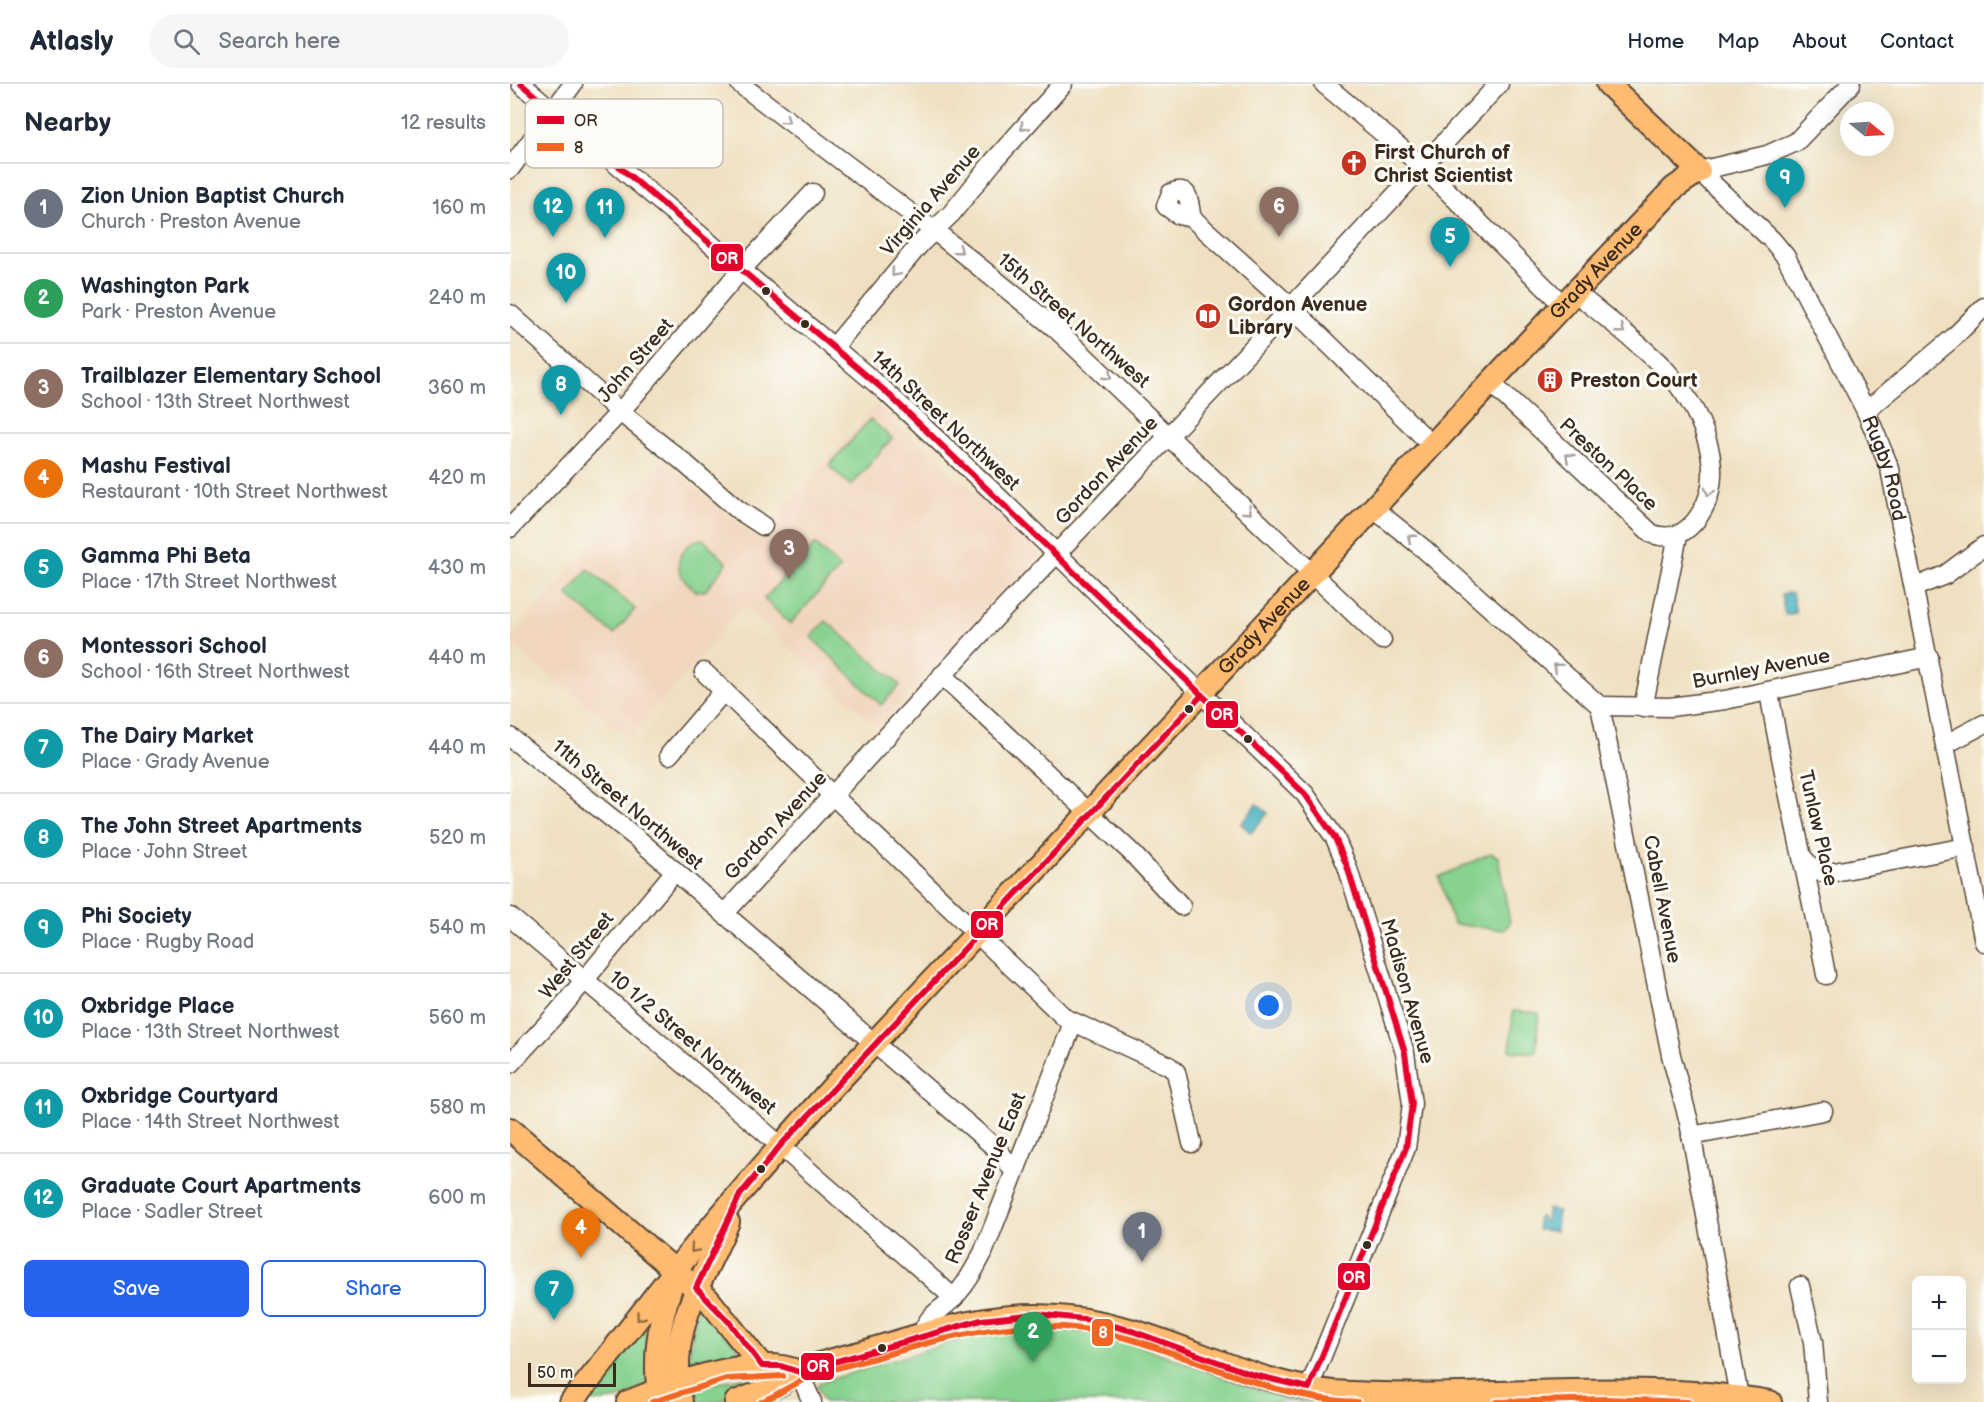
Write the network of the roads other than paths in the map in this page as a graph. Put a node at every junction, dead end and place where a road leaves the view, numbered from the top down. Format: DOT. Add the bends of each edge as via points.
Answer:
graph roads {
  1 [pos="521,84"];
  2 [pos="573,84"];
  3 [pos="740,84"];
  4 [pos="1063,84"];
  5 [pos="1324,84"];
  6 [pos="1500,84"];
  7 [pos="1608,84"];
  8 [pos="1851,84"];
  9 [pos="539,99"];
  10 [pos="562,99"];
  11 [pos="525,149"];
  12 [pos="1422,166"];
  13 [pos="620,168"];
  14 [pos="510,169"];
  15 [pos="1699,171"];
  16 [pos="813,193"];
  17 [pos="1192,218"];
  18 [pos="933,230"];
  19 [pos="741,270"];
  20 [pos="1569,299"];
  21 [pos="1984,307"];
  22 [pos="1291,308"];
  23 [pos="510,314"];
  24 [pos="833,348"];
  25 [pos="1491,383"];
  26 [pos="1866,411"];
  27 [pos="620,412"];
  28 [pos="1169,436"];
  29 [pos="1432,445"];
  30 [pos="1374,508"];
  31 [pos="763,526"];
  32 [pos="510,528"];
  33 [pos="1678,535"];
  34 [pos="1984,546"];
  35 [pos="1058,555"];
  36 [pos="1313,574"];
  37 [pos="1915,587"];
  38 [pos="1382,640"];
  39 [pos="1929,657"];
  40 [pos="704,672"];
  41 [pos="942,675"];
  42 [pos="724,691"];
  43 [pos="1769,691"];
  44 [pos="1202,695"];
  45 [pos="1600,706"];
  46 [pos="1643,708"];
  47 [pos="1984,724"];
  48 [pos="510,737"];
  49 [pos="1946,744"];
  50 [pos="669,755"];
  51 [pos="834,795"];
  52 [pos="1318,813"];
  53 [pos="1089,814"];
  54 [pos="1966,847"];
  55 [pos="1804,859"];
  56 [pos="675,871"];
  57 [pos="1978,883"];
  58 [pos="1181,906"];
  59 [pos="724,914"];
  60 [pos="510,917"];
  61 [pos="977,934"];
  62 [pos="1984,942"];
  63 [pos="1826,975"];
  64 [pos="585,980"];
  65 [pos="1073,1023"];
  66 [pos="873,1044"];
  67 [pos="510,1064"];
  68 [pos="1823,1110"];
  69 [pos="510,1129"];
  70 [pos="1691,1136"];
  71 [pos="1192,1143"];
  72 [pos="780,1146"];
  73 [pos="1013,1170"];
  74 [pos="740,1196"];
  75 [pos="676,1271"];
  76 [pos="1800,1286"];
  77 [pos="696,1288"];
  78 [pos="954,1298"];
  79 [pos="922,1337"];
  80 [pos="762,1366"];
  81 [pos="799,1372"];
  82 [pos="1309,1388"];
  83 [pos="669,1395"];
  84 [pos="1726,1398"];
  85 [pos="571,1402"];
  86 [pos="628,1402"];
  87 [pos="736,1402"];
  88 [pos="812,1402"];
  89 [pos="1770,1402"];
  90 [pos="1818,1402"];
  1 -- 9 [label="street, 14th Street Northwest"];
  2 -- 10 [label="street"];
  3 -- 18 [label="street, 15th Street Northwest, one-way"];
  4 -- 18 [label="street, Virginia Avenue, one-way"];
  5 -- 12 [label="street"];
  6 -- 12 [label="street, Gordon Avenue"];
  7 -- 15 [label="main road, Rugby Road"];
  8 -- 15 [label="street" via="1796,142 1767,155"];
  11 -- 14 [label="street"];
  12 -- 20 [label="street"];
  12 -- 22 [label="street, Gordon Avenue"];
  13 -- 19 [label="street, 14th Street Northwest"];
  15 -- 20 [label="main road, Grady Avenue" via="1674,188"];
  15 -- 26 [label="street, Rugby Road" via="1786,257"];
  16 -- 19 [label="street, John Street"];
  17 -- 22 [label="street"];
  18 -- 24 [label="street, Virginia Avenue, one-way"];
  18 -- 28 [label="street, 15th Street Northwest, one-way" via="1055,327"];
  19 -- 24 [label="street, 14th Street Northwest"];
  19 -- 27 [label="street, John Street"];
  20 -- 25 [label="main road, Grady Avenue"];
  20 -- 33 [label="street, one-way" via="1664,368 1702,429 1713,469 1709,495 1695,521"];
  21 -- 26 [label="street"];
  22 -- 28 [label="street, Gordon Avenue"];
  22 -- 29 [label="street"];
  23 -- 27 [label="street"];
  24 -- 35 [label="street, 14th Street Northwest" via="930,433"];
  25 -- 29 [label="main road, Grady Avenue"];
  33 -- 25 [label="street, Preston Place, one-way" via="1660,537 1647,530"];
  26 -- 37 [label="street, Rugby Road" via="1890,469"];
  27 -- 31 [label="street"];
  27 -- 32 [label="street, John Street"];
  28 -- 35 [label="street, Gordon Avenue"];
  28 -- 36 [label="street, 15th Street Northwest, one-way"];
  29 -- 30 [label="main road, Grady Avenue"];
  30 -- 36 [label="main road, Grady Avenue"];
  45 -- 30 [label="street, one-way"];
  33 -- 46 [label="street"];
  34 -- 37 [label="street" via="1945,575"];
  35 -- 41 [label="street, Gordon Avenue"];
  35 -- 44 [label="street, 14th Street Northwest"];
  36 -- 38 [label="street, 15th Street Northwest"];
  36 -- 44 [label="main road, Grady Avenue"];
  37 -- 39 [label="street, Rugby Road"];
  39 -- 43 [label="street, Burnley Avenue"];
  39 -- 49 [label="street, Rugby Road"];
  40 -- 42 [label="street"];
  41 -- 51 [label="street, Gordon Avenue"];
  41 -- 53 [label="street"];
  42 -- 50 [label="street"];
  42 -- 51 [label="street"];
  43 -- 46 [label="street, Burnley Avenue" via="1725,700"];
  43 -- 55 [label="street, Tunlaw Place" via="1794,828"];
  44 -- 52 [label="street, 14th Street Northwest" via="1305,794"];
  44 -- 53 [label="main road, Grady Avenue"];
  45 -- 46 [label="street, Burnley Avenue"];
  45 -- 70 [label="street, Cabell Avenue"];
  47 -- 49 [label="street"];
  48 -- 56 [label="street, 11th Street Northwest"];
  49 -- 54 [label="street, Rugby Road"];
  51 -- 59 [label="street, Gordon Avenue"];
  51 -- 61 [label="street"];
  52 -- 82 [label="street, Madison Avenue" via="1347,866 1405,1053 1412,1104 1406,1148"];
  53 -- 58 [label="street"];
  53 -- 61 [label="main road, Grady Avenue"];
  54 -- 55 [label="street" via="1829,873 1815,871"];
  54 -- 57 [label="street, Rugby Road"];
  55 -- 63 [label="street, Tunlaw Place"];
  56 -- 59 [label="street, 11th Street Northwest"];
  56 -- 64 [label="street, West Street"];
  57 -- 62 [label="street, Rugby Road"];
  59 -- 66 [label="street, 11th Street Northwest"];
  60 -- 64 [label="street, 10 1/2 Street Northwest"];
  61 -- 65 [label="street"];
  61 -- 66 [label="main road, Grady Avenue"];
  64 -- 67 [label="street, West Street"];
  64 -- 72 [label="street, 10 1/2 Street Northwest"];
  65 -- 71 [label="street" via="1176,1072"];
  65 -- 73 [label="street, Rosser Avenue East"];
  66 -- 72 [label="main road, Grady Avenue"];
  66 -- 73 [label="street, 11th Street Northwest" via="999,1151"];
  68 -- 70 [label="street"];
  69 -- 75 [label="main road"];
  70 -- 84 [label="street, Cabell Avenue"];
  72 -- 74 [label="main road, Grady Avenue"];
  72 -- 78 [label="street, 10 1/2 Street Northwest"];
  73 -- 78 [label="street, Rosser Avenue East" via="982,1253"];
  74 -- 75 [label="main road, Grady Avenue, one-way"];
  74 -- 77 [label="main road, Grady Avenue"];
  75 -- 77 [label="main road"];
  75 -- 83 [label="main road" via="659,1338"];
  75 -- 85 [label="main road, Grady Avenue, one-way"];
  76 -- 90 [label="street" via="1813,1342"];
  77 -- 80 [label="main road" via="729,1322"];
  77 -- 83 [label="main road, Grady Avenue" via="680,1337"];
  78 -- 79 [label="street, Rosser Avenue East" via="932,1314 924,1324"];
  79 -- 81 [label="main road"];
  79 -- 82 [label="main road" via="981,1320 1065,1316 1132,1331 1254,1375"];
  80 -- 81 [label="main road" via="781,1366"];
  80 -- 83 [label="main road"];
  81 -- 87 [label="main road"];
  81 -- 88 [label="street"];
  82 -- 84 [label="main road" via="1426,1395 1679,1391"];
  83 -- 86 [label="main road"];
  84 -- 89 [label="main road"];
}
